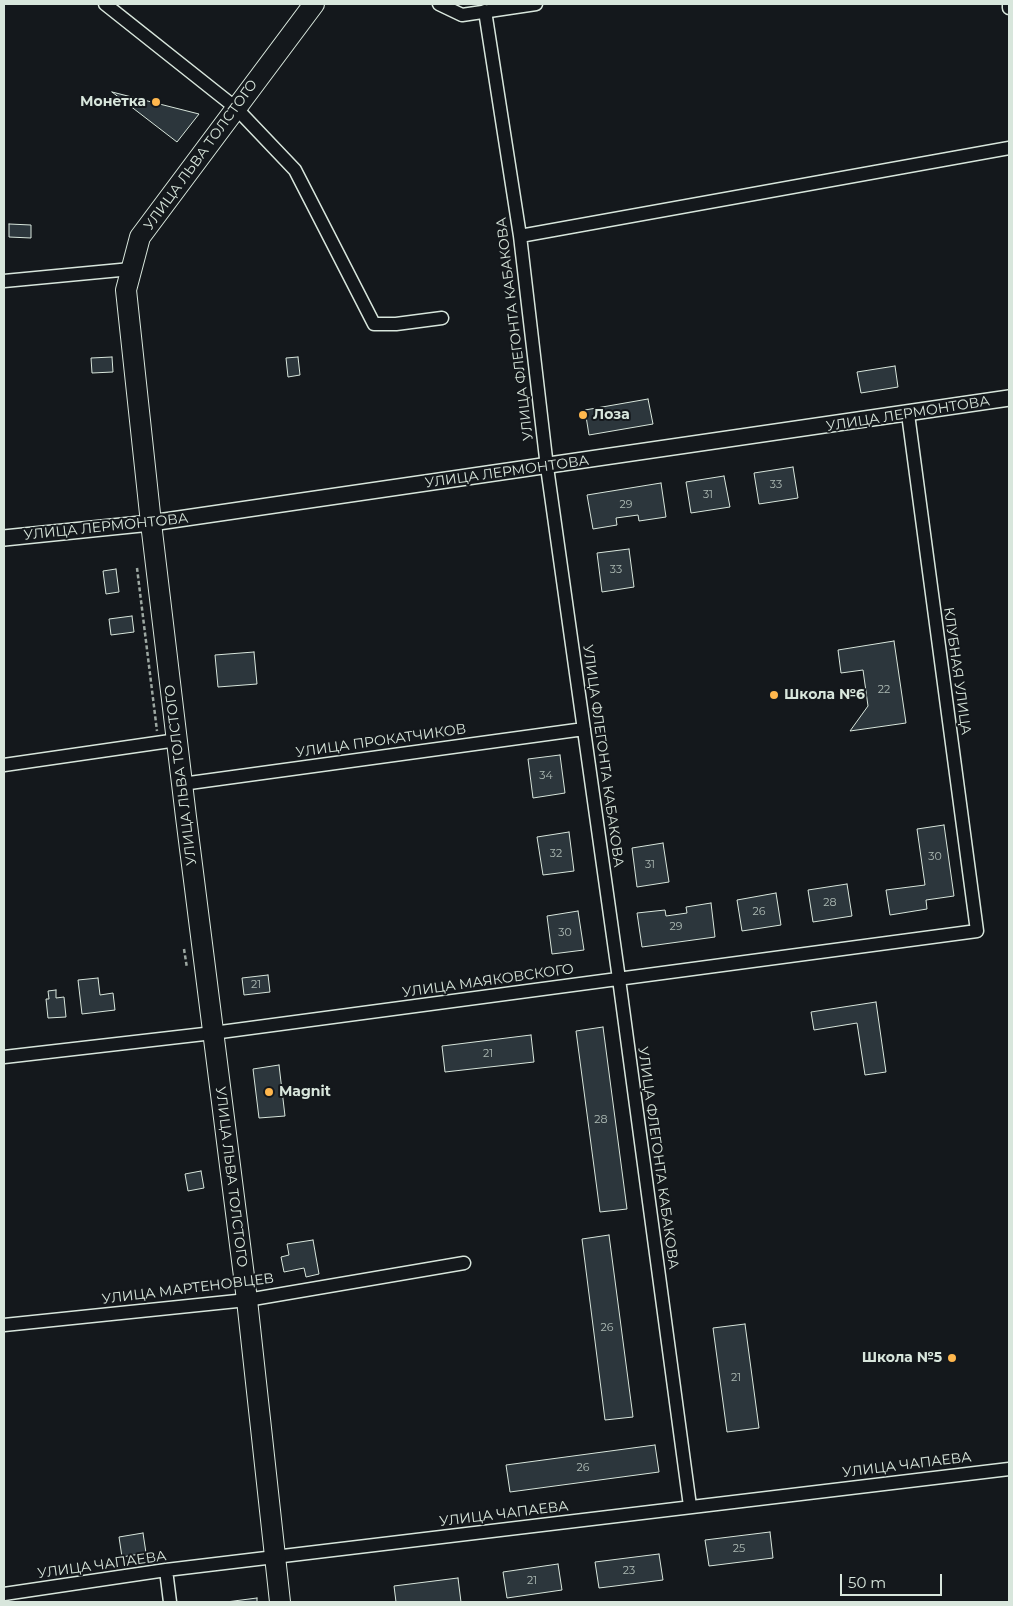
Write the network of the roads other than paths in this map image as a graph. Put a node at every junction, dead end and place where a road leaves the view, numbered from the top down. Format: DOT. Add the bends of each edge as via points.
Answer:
graph roads {
  1 [pos="105,4"];
  2 [pos="314,4"];
  3 [pos="440,4"];
  4 [pos="536,4"];
  5 [pos="1009,4"];
  6 [pos="1009,8"];
  7 [pos="485,11"];
  8 [pos="236,108"];
  9 [pos="1009,148"];
  10 [pos="520,236"];
  11 [pos="131,268"];
  12 [pos="4,281"];
  13 [pos="442,318"];
  14 [pos="1009,398"];
  15 [pos="908,414"];
  16 [pos="546,466"];
  17 [pos="151,523"];
  18 [pos="4,538"];
  19 [pos="584,729"];
  20 [pos="177,740"];
  21 [pos="4,764"];
  22 [pos="182,784"];
  23 [pos="976,931"];
  24 [pos="619,979"];
  25 [pos="213,1033"];
  26 [pos="4,1057"];
  27 [pos="464,1262"];
  28 [pos="247,1300"];
  29 [pos="4,1325"];
  30 [pos="1009,1469"];
  31 [pos="690,1506"];
  32 [pos="274,1557"];
  33 [pos="166,1570"];
  34 [pos="4,1594"];
  35 [pos="170,1602"];
  36 [pos="280,1602"];
  1 -- 8 [label="street"];
  2 -- 8 [label="main road, УЛИЦА ЛЬВА ТОЛСТОГО"];
  3 -- 7 [label="street" via="462,15"];
  4 -- 7 [label="street"];
  5 -- 6 [label="street"];
  7 -- 10 [label="street, УЛИЦА ФЛЕГОНТА КАБАКОВА"];
  8 -- 11 [label="main road, УЛИЦА ЛЬВА ТОЛСТОГО" via="140,237"];
  8 -- 13 [label="street" via="295,170 374,324"];
  9 -- 10 [label="street"];
  10 -- 16 [label="street, УЛИЦА ФЛЕГОНТА КАБАКОВА"];
  11 -- 12 [label="street"];
  11 -- 17 [label="main road, УЛИЦА ЛЬВА ТОЛСТОГО" via="126,290"];
  14 -- 15 [label="street, УЛИЦА ЛЕРМОНТОВА"];
  15 -- 16 [label="street, УЛИЦА ЛЕРМОНТОВА"];
  15 -- 23 [label="street, КЛУБНАЯ УЛИЦА"];
  16 -- 17 [label="street, УЛИЦА ЛЕРМОНТОВА"];
  16 -- 19 [label="street, УЛИЦА ФЛЕГОНТА КАБАКОВА"];
  17 -- 18 [label="street, УЛИЦА ЛЕРМОНТОВА"];
  17 -- 20 [label="main road, УЛИЦА ЛЬВА ТОЛСТОГО"];
  19 -- 22 [label="street, УЛИЦА ПРОКАТЧИКОВ"];
  19 -- 24 [label="street, УЛИЦА ФЛЕГОНТА КАБАКОВА"];
  20 -- 21 [label="street"];
  20 -- 22 [label="main road, УЛИЦА ЛЬВА ТОЛСТОГО"];
  22 -- 25 [label="main road, УЛИЦА ЛЬВА ТОЛСТОГО"];
  23 -- 24 [label="street, УЛИЦА МАЯКОВСКОГО"];
  24 -- 25 [label="street, УЛИЦА МАЯКОВСКОГО"];
  24 -- 31 [label="street, УЛИЦА ФЛЕГОНТА КАБАКОВА"];
  25 -- 26 [label="street, УЛИЦА МАЯКОВСКОГО"];
  25 -- 28 [label="main road, УЛИЦА ЛЬВА ТОЛСТОГО"];
  27 -- 28 [label="street, УЛИЦА МАРТЕНОВЦЕВ"];
  28 -- 29 [label="street, УЛИЦА МАРТЕНОВЦЕВ"];
  28 -- 32 [label="main road, УЛИЦА ЛЬВА ТОЛСТОГО"];
  30 -- 31 [label="street, УЛИЦА ЧАПАЕВА"];
  31 -- 32 [label="street, УЛИЦА ЧАПАЕВА"];
  32 -- 33 [label="street, УЛИЦА ЧАПАЕВА"];
  32 -- 36 [label="main road, УЛИЦА ЛЬВА ТОЛСТОГО"];
  33 -- 34 [label="street, УЛИЦА ЧАПАЕВА"];
  33 -- 35 [label="street"];
}
